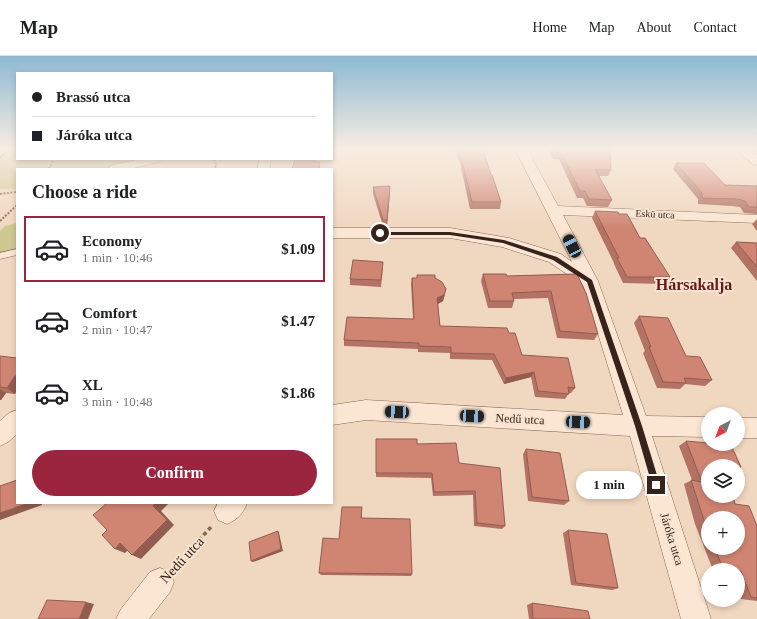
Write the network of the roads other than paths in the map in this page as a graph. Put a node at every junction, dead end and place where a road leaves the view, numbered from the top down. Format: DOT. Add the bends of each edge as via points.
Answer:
graph roads {
  1 [pos="535,175"];
  2 [pos="554,210"];
  3 [pos="757,219"];
  4 [pos="333,233"];
  5 [pos="16,252"];
  6 [pos="0,256"];
  7 [pos="590,281"];
  8 [pos="333,415"];
  9 [pos="16,421"];
  10 [pos="638,426"];
  11 [pos="701,427"];
  12 [pos="745,428"];
  13 [pos="757,428"];
  14 [pos="0,435"];
  15 [pos="160,582"];
  16 [pos="132,619"];
  17 [pos="696,619"];
  1 -- 2 [label="street, Járóka utca"];
  2 -- 3 [label="street, Eskü utca"];
  2 -- 7 [label="street, Járóka utca"];
  4 -- 7 [label="street" via="450,233 504,242 555,258"];
  5 -- 6 [label="lane"];
  7 -- 10 [label="street, Járóka utca"];
  8 -- 10 [label="street, Nedű utca" via="366,410"];
  9 -- 14 [label="street"];
  10 -- 11 [label="street, Nedű utca"];
  10 -- 17 [label="street, Járóka utca"];
  12 -- 13 [label="street"];
  15 -- 16 [label="street, Nedű utca"];
}
